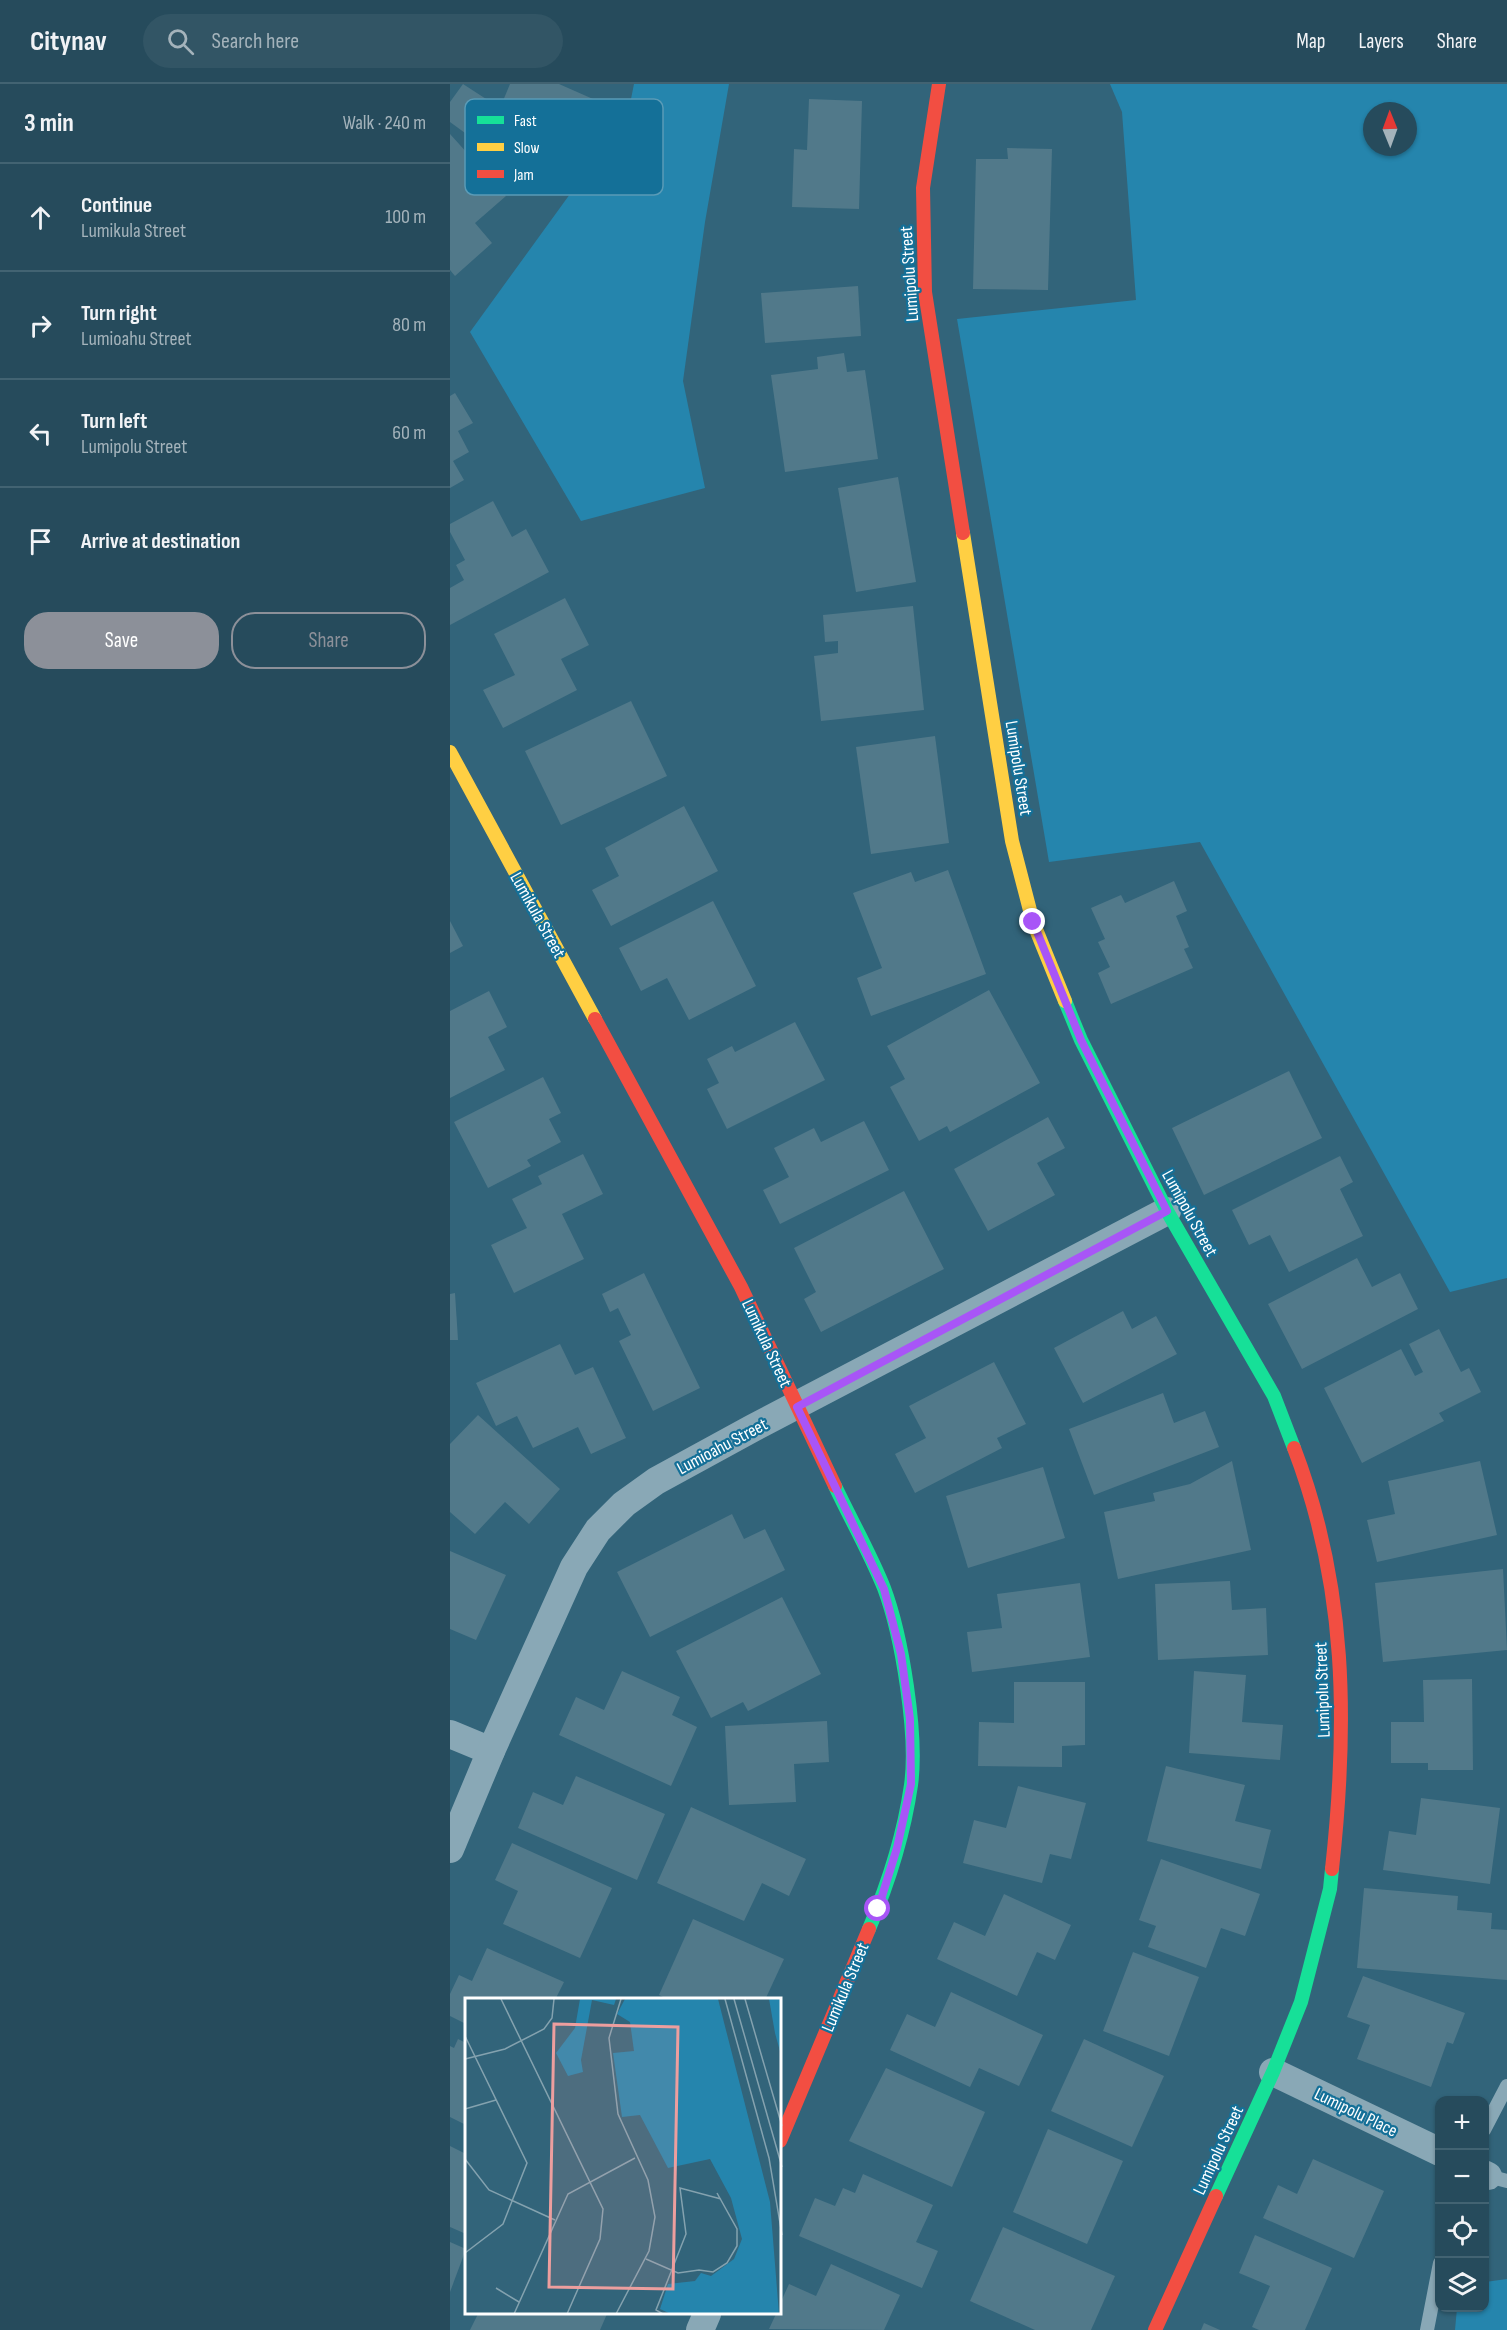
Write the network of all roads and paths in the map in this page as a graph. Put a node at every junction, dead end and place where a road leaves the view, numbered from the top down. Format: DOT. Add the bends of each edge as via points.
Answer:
graph roads {
  1 [pos="939,84"];
  2 [pos="450,752"];
  3 [pos="1167,1211"];
  4 [pos="797,1407"];
  5 [pos="450,1734"];
  6 [pos="491,1751"];
  7 [pos="450,1849"];
  8 [pos="1273,2072"];
  9 [pos="1507,2086"];
  10 [pos="1489,2122"];
  11 [pos="782,2136"];
  12 [pos="1436,2150"];
  13 [pos="1435,2289"];
  14 [pos="706,2315"];
  15 [pos="700,2330"];
  16 [pos="1155,2330"];
  17 [pos="1427,2330"];
  1 -- 3 [label="street, Lumipolu Street" via="923,188 925,292 1012,841 1033,922 1081,1040"];
  2 -- 4 [label="street, Lumikula Street" via="741,1287"];
  3 -- 4 [label="street, Lumioahu Street"];
  3 -- 8 [label="street, Lumipolu Street" via="1274,1396 1308,1488 1335,1601 1343,1711 1330,1889 1301,2002"];
  4 -- 6 [label="street, Lumioahu Street" via="656,1481 624,1504 598,1530 574,1567"];
  4 -- 11 [label="street, Lumikula Street" via="884,1589 901,1654 910,1719 911,1784 878,1909"];
  5 -- 6 [label="street"];
  6 -- 7 [label="street, Lumioahu Street"];
  8 -- 12 [label="street, Lumipolu Place"];
  8 -- 16 [label="street, Lumipolu Street"];
  9 -- 10 [label="lane"];
  13 -- 17 [label="lane"];
  14 -- 15 [label="street"];
}
